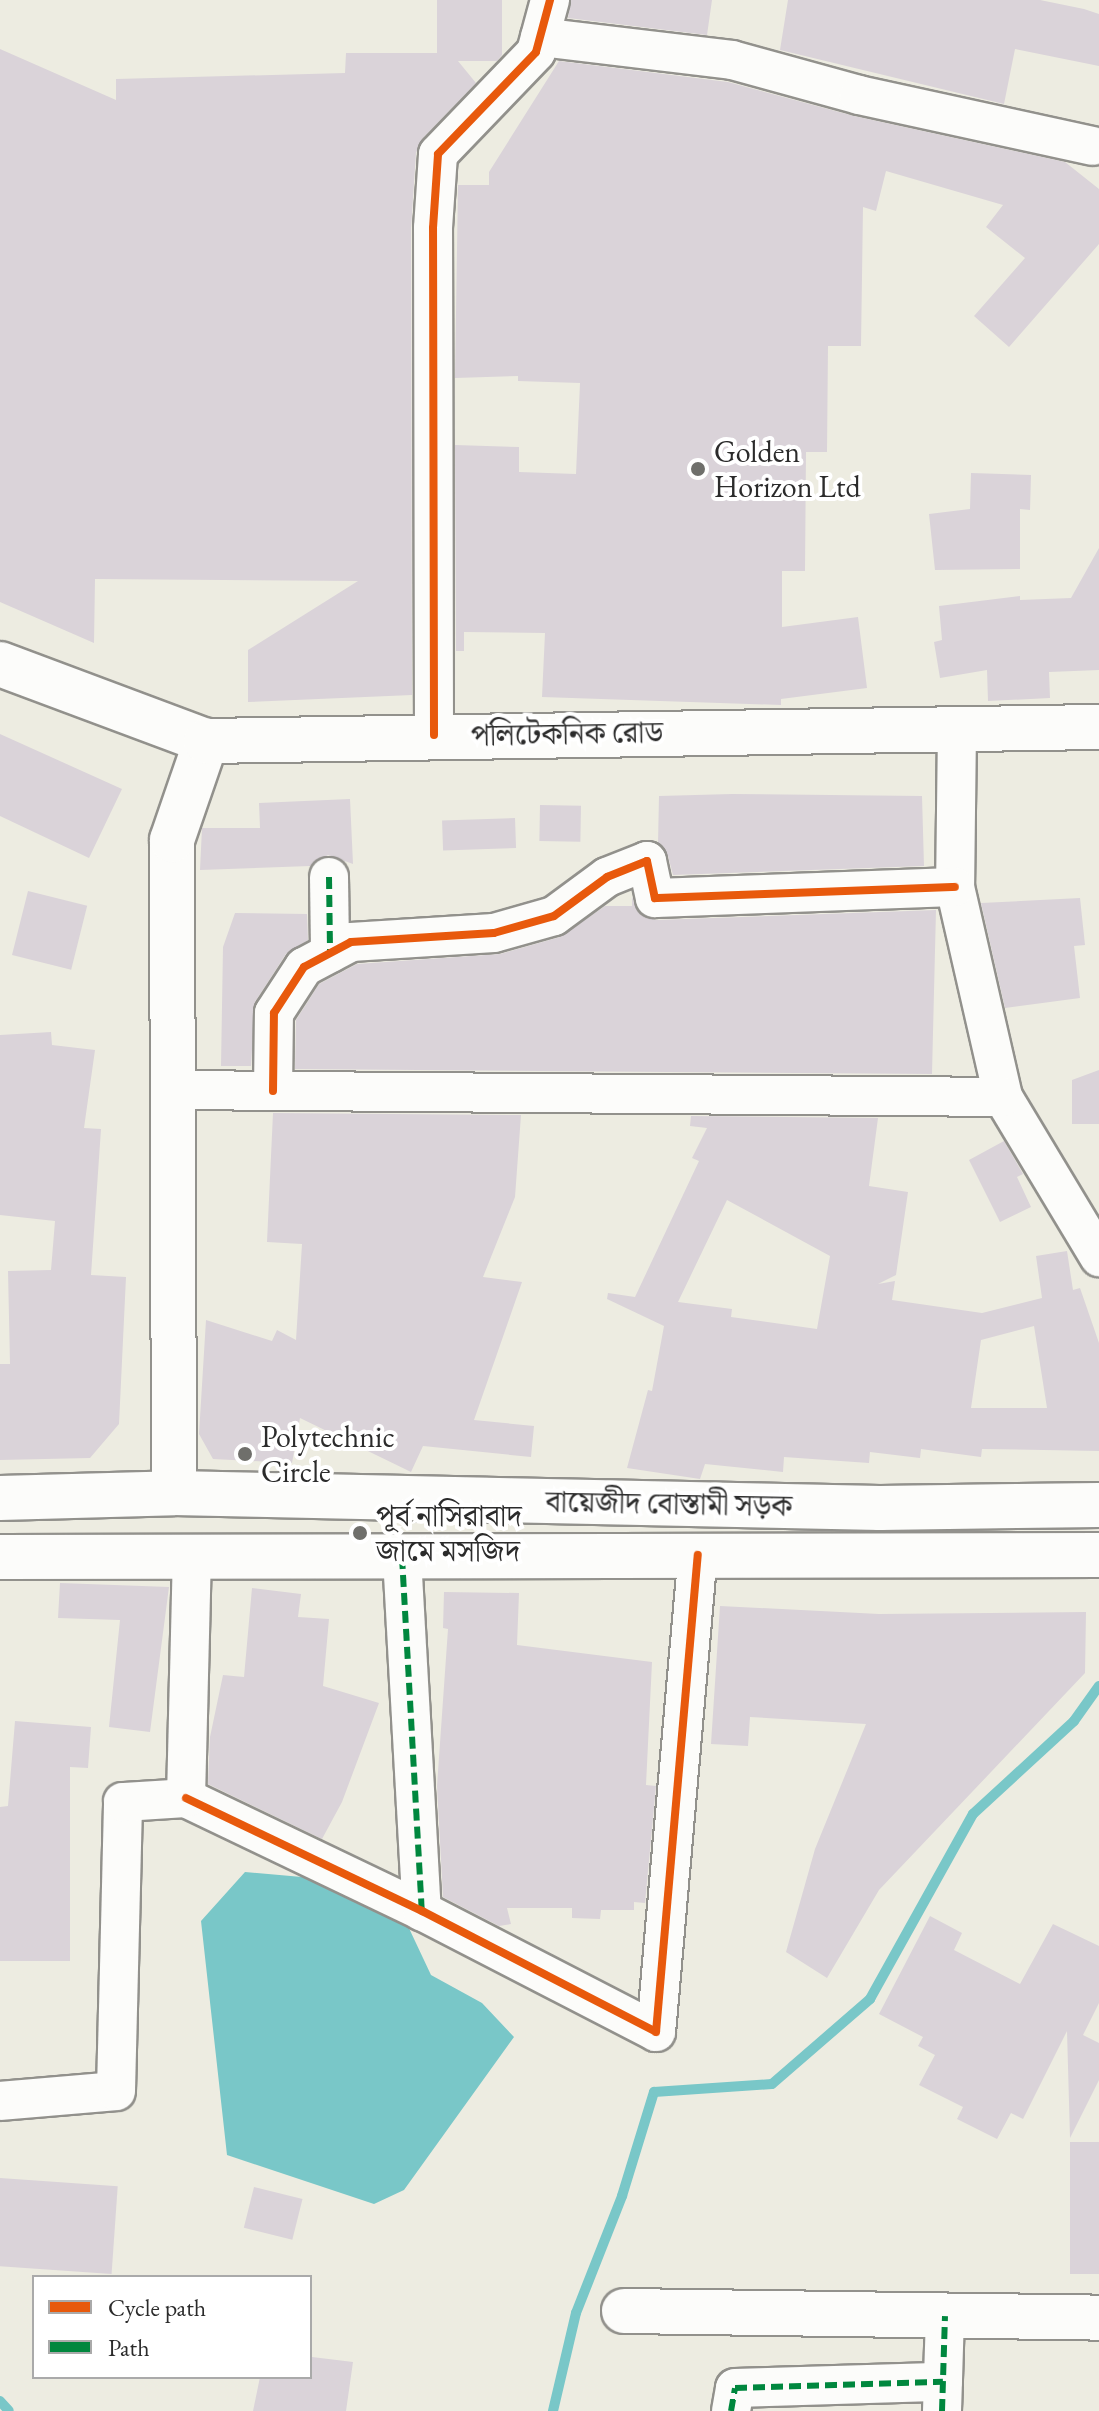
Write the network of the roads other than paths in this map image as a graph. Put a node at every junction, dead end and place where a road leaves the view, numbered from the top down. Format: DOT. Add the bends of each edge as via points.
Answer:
graph roads {
  1 [pos="550,0"];
  2 [pos="540,37"];
  3 [pos="1093,146"];
  4 [pos="0,664"];
  5 [pos="1099,727"];
  6 [pos="957,729"];
  7 [pos="434,735"];
  8 [pos="206,741"];
  9 [pos="329,877"];
  10 [pos="955,887"];
  11 [pos="330,953"];
  12 [pos="173,1090"];
  13 [pos="273,1091"];
  14 [pos="1003,1097"];
  15 [pos="1099,1257"];
  16 [pos="174,1493"];
  17 [pos="0,1498"];
  18 [pos="1099,1505"];
  19 [pos="698,1555"];
  20 [pos="1099,1555"];
  21 [pos="0,1557"];
  22 [pos="192,1557"];
  23 [pos="402,1557"];
  24 [pos="186,1798"];
  25 [pos="422,1911"];
  26 [pos="0,2101"];
  27 [pos="624,2311"];
  28 [pos="945,2316"];
  29 [pos="1099,2318"];
  30 [pos="942,2397"];
  31 [pos="731,2411"];
  1 -- 2 [label="street"];
  2 -- 3 [label="street" via="732,60 859,95"];
  2 -- 7 [label="street" via="536,52 438,154 433,228"];
  4 -- 8 [label="main road, পলিটেকনিক রোড"];
  5 -- 6 [label="main road, পলিটেকনিক রোড"];
  6 -- 7 [label="main road, পলিটেকনিক রোড"];
  6 -- 10 [label="street"];
  7 -- 8 [label="main road, পলিটেকনিক রোড"];
  8 -- 12 [label="main road" via="172,840"];
  9 -- 11 [label="street"];
  10 -- 11 [label="street" via="655,898 647,861 607,877 554,916 494,933 351,942"];
  10 -- 14 [label="street"];
  11 -- 13 [label="street" via="304,967 274,1013"];
  12 -- 13 [label="street"];
  12 -- 16 [label="main road"];
  13 -- 14 [label="street"];
  14 -- 15 [label="street"];
  16 -- 17 [label="main road, বায়েজীদ বোস্তামী সড়ক"];
  16 -- 18 [label="main road, বায়েজীদ বোস্তামী সড়ক" via="880,1508"];
  19 -- 20 [label="main road, বায়েজীদ বোস্তামী সড়ক"];
  19 -- 23 [label="main road, বায়েজীদ বোস্তামী সড়ক"];
  19 -- 25 [label="street" via="656,2032"];
  21 -- 22 [label="main road, বায়েজীদ বোস্তামী সড়ক"];
  22 -- 23 [label="main road, বায়েজীদ বোস্তামী সড়ক"];
  22 -- 24 [label="street"];
  23 -- 25 [label="street"];
  24 -- 25 [label="street"];
  24 -- 26 [label="street" via="123,1802 116,2091"];
  27 -- 28 [label="main road"];
  28 -- 29 [label="main road"];
  28 -- 30 [label="street"];
  30 -- 31 [label="street" via="735,2388"];
}
